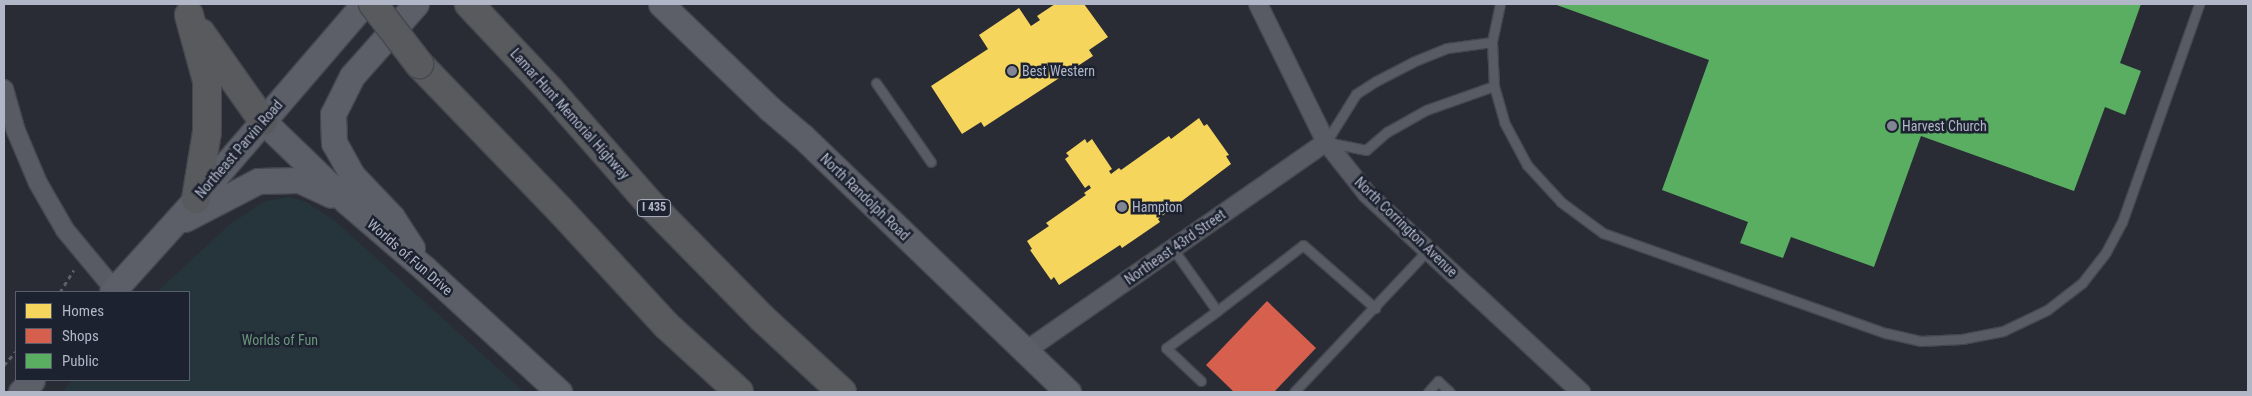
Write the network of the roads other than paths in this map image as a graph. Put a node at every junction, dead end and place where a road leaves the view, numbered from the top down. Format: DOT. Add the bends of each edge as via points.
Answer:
graph roads {
  1 [pos="364,4"];
  2 [pos="373,4"];
  3 [pos="416,4"];
  4 [pos="661,4"];
  5 [pos="1258,4"];
  6 [pos="1500,4"];
  7 [pos="2199,4"];
  8 [pos="472,8"];
  9 [pos="186,10"];
  10 [pos="1492,42"];
  11 [pos="876,83"];
  12 [pos="1494,86"];
  13 [pos="4,89"];
  14 [pos="263,121"];
  15 [pos="1326,142"];
  16 [pos="931,162"];
  17 [pos="196,199"];
  18 [pos="346,201"];
  19 [pos="172,226"];
  20 [pos="1173,249"];
  21 [pos="1428,250"];
  22 [pos="425,269"];
  23 [pos="113,291"];
  24 [pos="1375,308"];
  25 [pos="1217,311"];
  26 [pos="1024,352"];
  27 [pos="31,381"];
  28 [pos="1201,381"];
  29 [pos="21,392"];
  30 [pos="559,392"];
  31 [pos="739,392"];
  32 [pos="842,392"];
  33 [pos="1068,392"];
  34 [pos="1294,392"];
  35 [pos="1428,392"];
  36 [pos="1450,392"];
  37 [pos="1581,392"];
  1 -- 14 [label="main road, Northeast Parvin Road"];
  2 -- 31 [label="highway, bridge" via="420,64 666,325"];
  3 -- 22 [label="main road" via="352,76 332,114 334,143 352,175 392,217"];
  4 -- 26 [label="main road, North Randolph Road"];
  5 -- 15 [label="street, North Corrington Avenue"];
  6 -- 10 [label="lane"];
  7 -- 12 [label="lane" via="2122,222 2106,252 2082,283 2047,310 2003,330 1962,339 1920,341 1886,333 1603,233 1561,202 1527,165 1504,122"];
  8 -- 32 [label="highway, Lamar Hunt Memorial Highway / I 435" via="550,90 652,206 762,318"];
  9 -- 14 [label="highway"];
  9 -- 17 [label="highway" via="207,81 207,132"];
  10 -- 12 [label="lane"];
  10 -- 15 [label="lane" via="1447,48 1376,81 1356,94"];
  11 -- 16 [label="lane"];
  12 -- 15 [label="lane" via="1426,110 1387,132 1366,150"];
  13 -- 23 [label="street" via="16,131 38,183 64,230"];
  14 -- 17 [label="main road, Northeast Parvin Road"];
  14 -- 18 [label="main road, Worlds of Fun Drive"];
  15 -- 20 [label="street, Northeast 43rd Street"];
  15 -- 21 [label="street, North Corrington Avenue" via="1367,194"];
  17 -- 19 [label="main road, Northeast Parvin Road"];
  18 -- 19 [label="main road" via="298,180 258,181"];
  18 -- 22 [label="main road, Worlds of Fun Drive"];
  19 -- 23 [label="main road, Northeast Parvin Road"];
  20 -- 25 [label="lane"];
  20 -- 26 [label="street, Northeast 43rd Street"];
  21 -- 24 [label="lane"];
  21 -- 37 [label="street, North Corrington Avenue"];
  22 -- 30 [label="main road, Worlds of Fun Drive"];
  24 -- 25 [label="lane" via="1303,245"];
  24 -- 34 [label="lane"];
  25 -- 28 [label="lane" via="1166,348"];
  26 -- 33 [label="main road, North Randolph Road"];
  27 -- 29 [label="main road"];
  35 -- 36 [label="lane" via="1438,381"];
}
